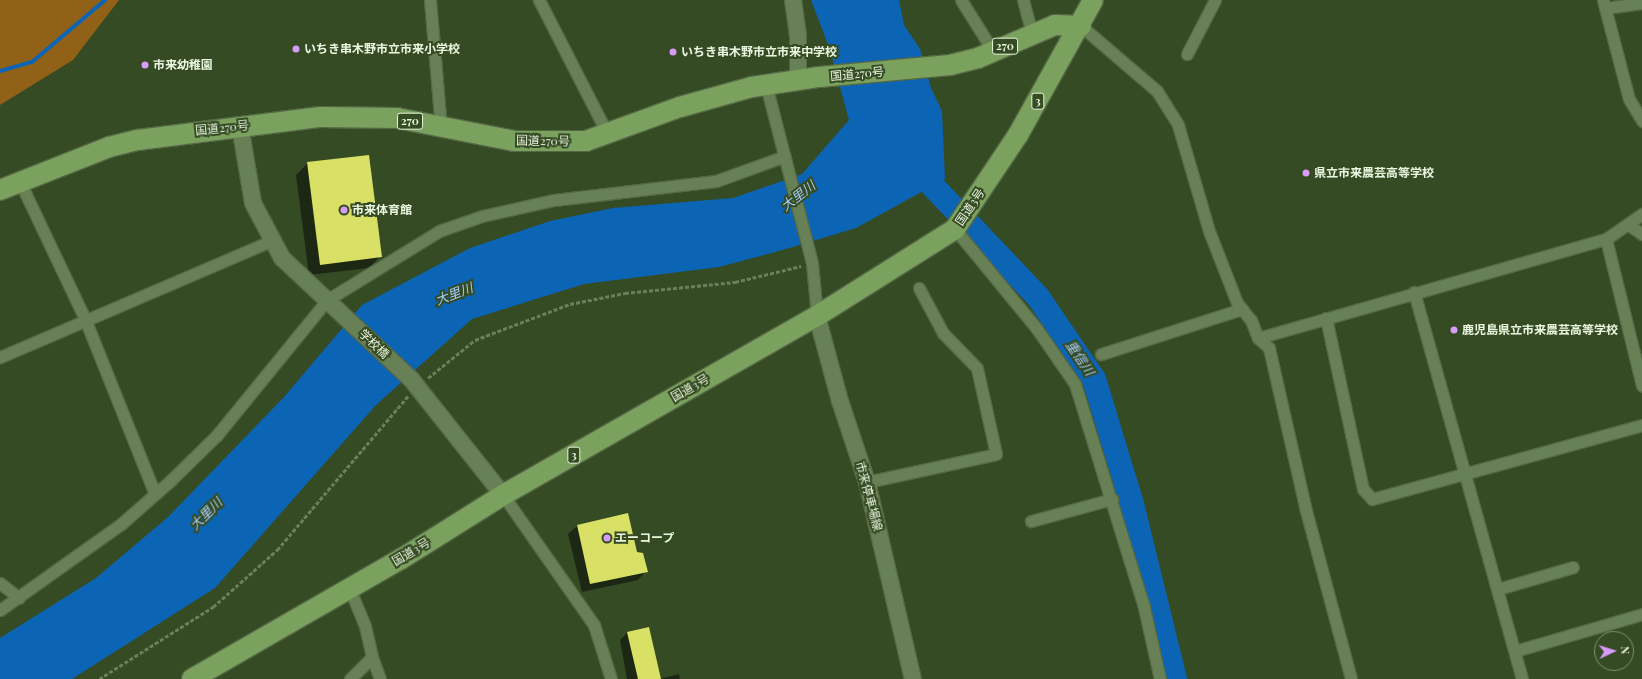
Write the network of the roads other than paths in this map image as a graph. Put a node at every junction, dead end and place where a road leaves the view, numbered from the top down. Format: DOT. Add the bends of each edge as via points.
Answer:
graph roads {
  1 [pos="430,0"];
  2 [pos="539,0"];
  3 [pos="793,0"];
  4 [pos="961,0"];
  5 [pos="1023,0"];
  6 [pos="1094,0"];
  7 [pos="1215,0"];
  8 [pos="1642,3"];
  9 [pos="1604,4"];
  10 [pos="1081,26"];
  11 [pos="1032,34"];
  12 [pos="994,51"];
  13 [pos="1187,54"];
  14 [pos="798,80"];
  15 [pos="766,85"];
  16 [pos="1642,121"];
  17 [pos="240,126"];
  18 [pos="442,129"];
  19 [pos="608,135"];
  20 [pos="785,159"];
  21 [pos="20,182"];
  22 [pos="0,190"];
  23 [pos="1642,214"];
  24 [pos="1629,225"];
  25 [pos="955,229"];
  26 [pos="1642,234"];
  27 [pos="1606,239"];
  28 [pos="270,241"];
  29 [pos="920,288"];
  30 [pos="1414,292"];
  31 [pos="332,305"];
  32 [pos="1242,309"];
  33 [pos="817,316"];
  34 [pos="1326,318"];
  35 [pos="85,319"];
  36 [pos="1258,338"];
  37 [pos="1101,354"];
  38 [pos="0,357"];
  39 [pos="1642,386"];
  40 [pos="1642,425"];
  41 [pos="1465,472"];
  42 [pos="867,482"];
  43 [pos="155,494"];
  44 [pos="503,495"];
  45 [pos="1112,499"];
  46 [pos="1031,521"];
  47 [pos="1573,567"];
  48 [pos="0,583"];
  49 [pos="349,588"];
  50 [pos="1498,589"];
  51 [pos="19,598"];
  52 [pos="0,610"];
  53 [pos="1642,614"];
  54 [pos="1515,651"];
  55 [pos="372,657"];
  56 [pos="192,679"];
  57 [pos="350,679"];
  58 [pos="380,679"];
  59 [pos="611,679"];
  60 [pos="912,679"];
  61 [pos="1160,679"];
  62 [pos="1351,679"];
  63 [pos="1522,679"];
  1 -- 18 [label="street"];
  2 -- 19 [label="street"];
  3 -- 14 [label="street" via="798,36"];
  4 -- 12 [label="street"];
  5 -- 11 [label="street"];
  6 -- 10 [label="highway, 国道3号 / 3"];
  7 -- 13 [label="street"];
  8 -- 9 [label="street"];
  9 -- 16 [label="street" via="1629,99"];
  10 -- 11 [label="highway, 国道270号 / 270" via="1061,24"];
  10 -- 25 [label="highway, 国道3号 / 3" via="1018,135"];
  10 -- 32 [label="street" via="1157,91 1178,125 1209,231"];
  11 -- 12 [label="highway, 国道270号 / 270"];
  12 -- 14 [label="highway, 国道270号 / 270" via="964,63"];
  14 -- 15 [label="highway, 国道270号 / 270"];
  15 -- 19 [label="highway, 国道270号 / 270" via="714,96"];
  15 -- 20 [label="street"];
  17 -- 18 [label="highway, 国道270号 / 270" via="369,115"];
  17 -- 21 [label="highway, 国道270号 / 270" via="174,133 109,147"];
  17 -- 28 [label="street, 学校橋" via="253,203"];
  18 -- 19 [label="highway, 国道270号 / 270" via="521,142 569,142"];
  20 -- 31 [label="street" via="716,181 554,200 482,216 439,231"];
  20 -- 33 [label="street" via="809,255"];
  21 -- 22 [label="highway, 国道270号 / 270"];
  21 -- 35 [label="street"];
  23 -- 24 [label="street"];
  24 -- 26 [label="street"];
  24 -- 27 [label="street"];
  25 -- 33 [label="highway, 国道3号 / 3"];
  25 -- 45 [label="street" via="1037,329 1075,384"];
  27 -- 30 [label="street"];
  27 -- 39 [label="street"];
  28 -- 31 [label="street, 学校橋" via="282,258"];
  28 -- 35 [label="street"];
  29 -- 42 [label="street" via="943,333 977,368 996,454"];
  30 -- 34 [label="street"];
  30 -- 41 [label="street"];
  31 -- 43 [label="street" via="217,435"];
  31 -- 44 [label="street, 学校橋" via="411,379"];
  32 -- 36 [label="street"];
  32 -- 37 [label="street"];
  33 -- 42 [label="street, 市来停車場線" via="840,401"];
  33 -- 44 [label="highway, 国道3号 / 3"];
  34 -- 36 [label="street"];
  34 -- 41 [label="street" via="1363,489 1372,499"];
  35 -- 38 [label="street"];
  35 -- 43 [label="street"];
  36 -- 62 [label="street" via="1269,348 1305,507"];
  40 -- 41 [label="street"];
  41 -- 50 [label="street"];
  42 -- 60 [label="street, 市来停車場線"];
  43 -- 51 [label="street"];
  44 -- 49 [label="highway, 国道3号 / 3"];
  44 -- 59 [label="street" via="594,625"];
  45 -- 46 [label="street"];
  45 -- 61 [label="street"];
  47 -- 50 [label="street"];
  48 -- 51 [label="street"];
  49 -- 55 [label="street"];
  49 -- 56 [label="highway, 国道3号 / 3"];
  50 -- 54 [label="street"];
  51 -- 52 [label="street"];
  53 -- 54 [label="street"];
  54 -- 63 [label="street"];
  55 -- 57 [label="street"];
  55 -- 58 [label="street"];
}
